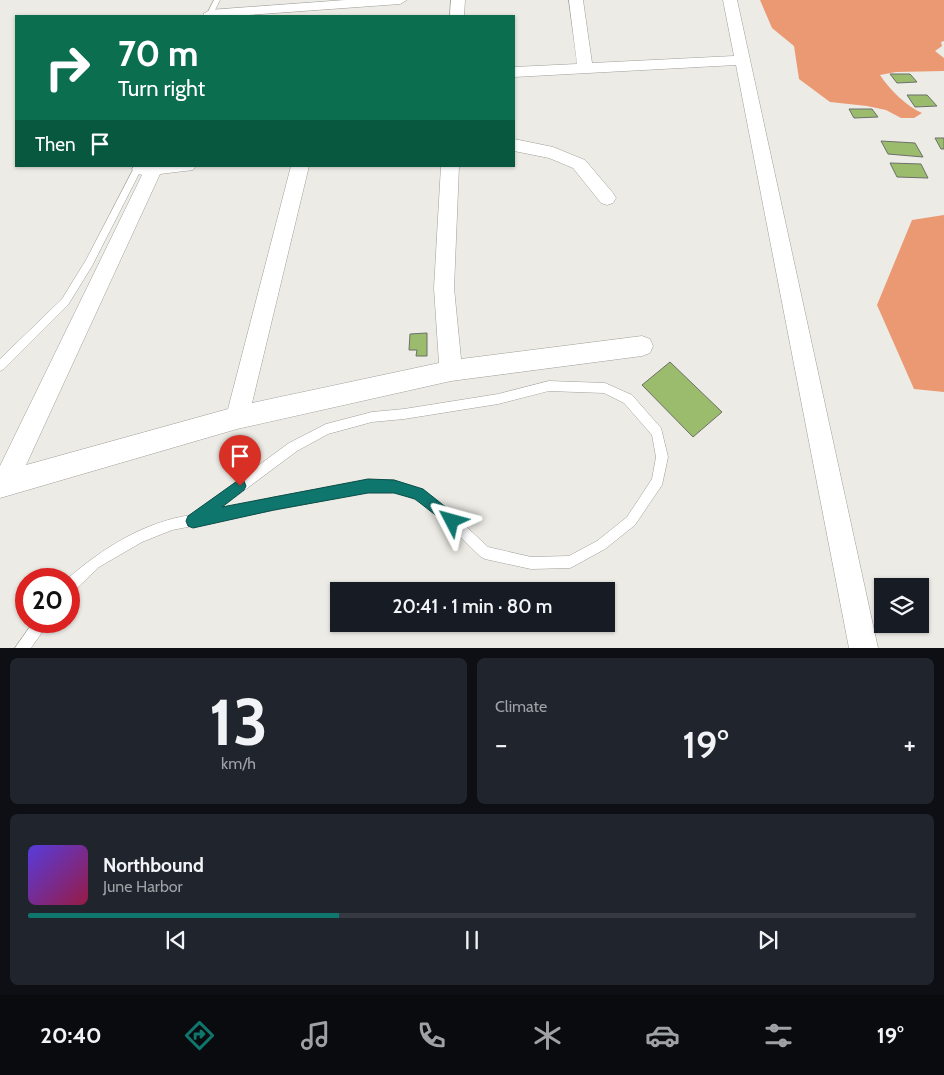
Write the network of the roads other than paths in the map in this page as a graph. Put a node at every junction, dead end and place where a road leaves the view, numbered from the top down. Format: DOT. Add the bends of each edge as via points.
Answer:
graph roads {
  1 [pos="400,0"];
  2 [pos="458,0"];
  3 [pos="576,0"];
  4 [pos="730,0"];
  5 [pos="217,9"];
  6 [pos="341,10"];
  7 [pos="457,15"];
  8 [pos="741,60"];
  9 [pos="585,67"];
  10 [pos="515,72"];
  11 [pos="515,145"];
  12 [pos="167,167"];
  13 [pos="300,167"];
  14 [pos="450,167"];
  15 [pos="147,168"];
  16 [pos="607,198"];
  17 [pos="642,346"];
  18 [pos="0,366"];
  19 [pos="451,371"];
  20 [pos="237,418"];
  21 [pos="2,484"];
  22 [pos="193,521"];
  23 [pos="80,576"];
  24 [pos="34,633"];
  25 [pos="22,648"];
  26 [pos="864,648"];
  1 -- 6 [label="street"];
  2 -- 7 [label="street"];
  3 -- 9 [label="street"];
  4 -- 8 [label="street"];
  5 -- 6 [label="street"];
  8 -- 9 [label="street"];
  8 -- 26 [label="street"];
  9 -- 10 [label="street"];
  11 -- 16 [label="street" via="553,153 578,164"];
  12 -- 15 [label="street"];
  13 -- 20 [label="street"];
  14 -- 19 [label="street" via="444,288"];
  15 -- 18 [label="lane" via="65,302"];
  15 -- 21 [label="street"];
  17 -- 19 [label="street"];
  19 -- 20 [label="street"];
  20 -- 21 [label="street"];
  22 -- 22 [label="lane" via="368,486 394,486 419,494 485,553 531,563 570,562 601,545 631,521 658,481 662,457 658,432 628,399 605,388 549,386 498,398 372,417 326,429 293,447"];
  22 -- 23 [label="lane" via="172,524 138,537 95,563"];
  24 -- 25 [label="lane"];
}
